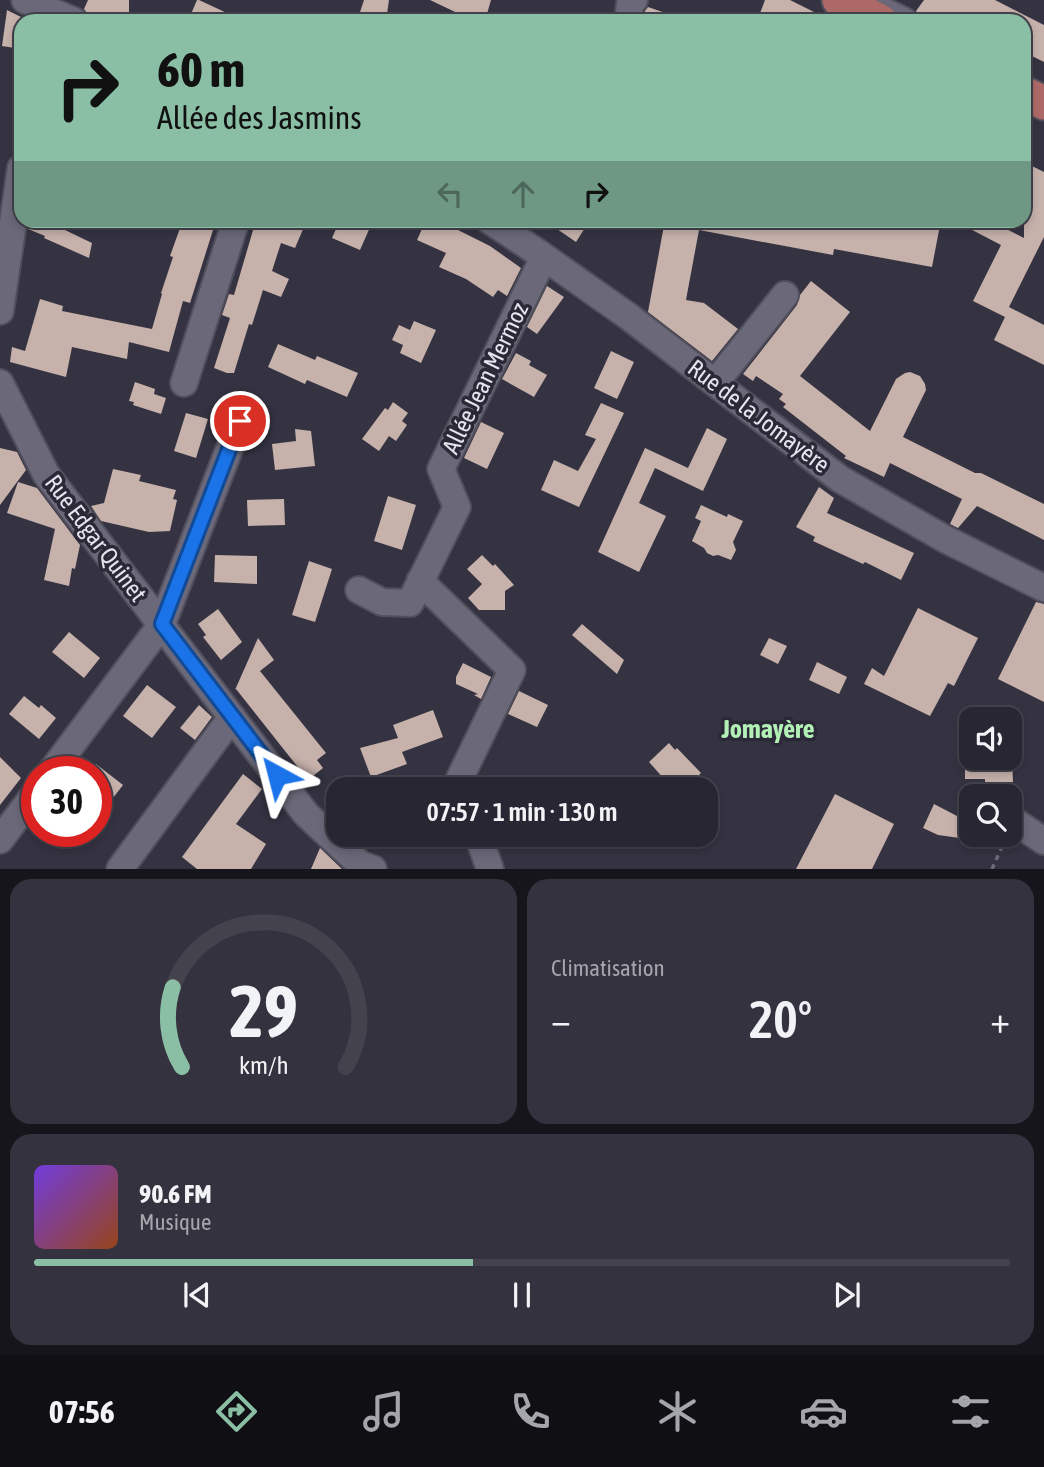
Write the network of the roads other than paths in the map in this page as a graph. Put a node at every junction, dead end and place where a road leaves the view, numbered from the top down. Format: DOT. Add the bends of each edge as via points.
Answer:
graph roads {
  1 [pos="839,0"];
  2 [pos="862,0"];
  3 [pos="866,14"];
  4 [pos="890,14"];
  5 [pos="14,216"];
  6 [pos="233,228"];
  7 [pos="506,228"];
  8 [pos="544,257"];
  9 [pos="785,295"];
  10 [pos="0,311"];
  11 [pos="0,383"];
  12 [pos="184,383"];
  13 [pos="715,383"];
  14 [pos="240,421"];
  15 [pos="421,581"];
  16 [pos="1044,588"];
  17 [pos="359,590"];
  18 [pos="162,624"];
  19 [pos="232,717"];
  20 [pos="63,756"];
  21 [pos="460,777"];
  22 [pos="21,812"];
  23 [pos="1022,832"];
  24 [pos="0,839"];
  25 [pos="1044,841"];
  26 [pos="482,847"];
  27 [pos="120,869"];
  28 [pos="373,869"];
  29 [pos="490,869"];
  1 -- 3 [label="main road"];
  2 -- 4 [label="street"];
  5 -- 10 [label="street"];
  6 -- 12 [label="street"];
  7 -- 8 [label="street, Rue de la Jomayère"];
  8 -- 13 [label="street, Rue de la Jomayère"];
  8 -- 15 [label="street, Allée Jean Mermoz" via="441,469 457,508"];
  9 -- 13 [label="street"];
  11 -- 18 [label="street, Rue Edgar Quinet" via="46,474"];
  13 -- 16 [label="street, Rue de la Jomayère" via="841,479 945,539"];
  14 -- 18 [label="street"];
  15 -- 17 [label="street, Allée Jean Mermoz" via="410,603 382,602"];
  15 -- 21 [label="street" via="512,670"];
  18 -- 19 [label="street, Rue Edgar Quinet"];
  18 -- 20 [label="street"];
  19 -- 27 [label="street"];
  19 -- 28 [label="street, Rue Edgar Quinet" via="306,814 360,864"];
  22 -- 24 [label="street"];
  23 -- 25 [label="street"];
  26 -- 29 [label="street"];
}
